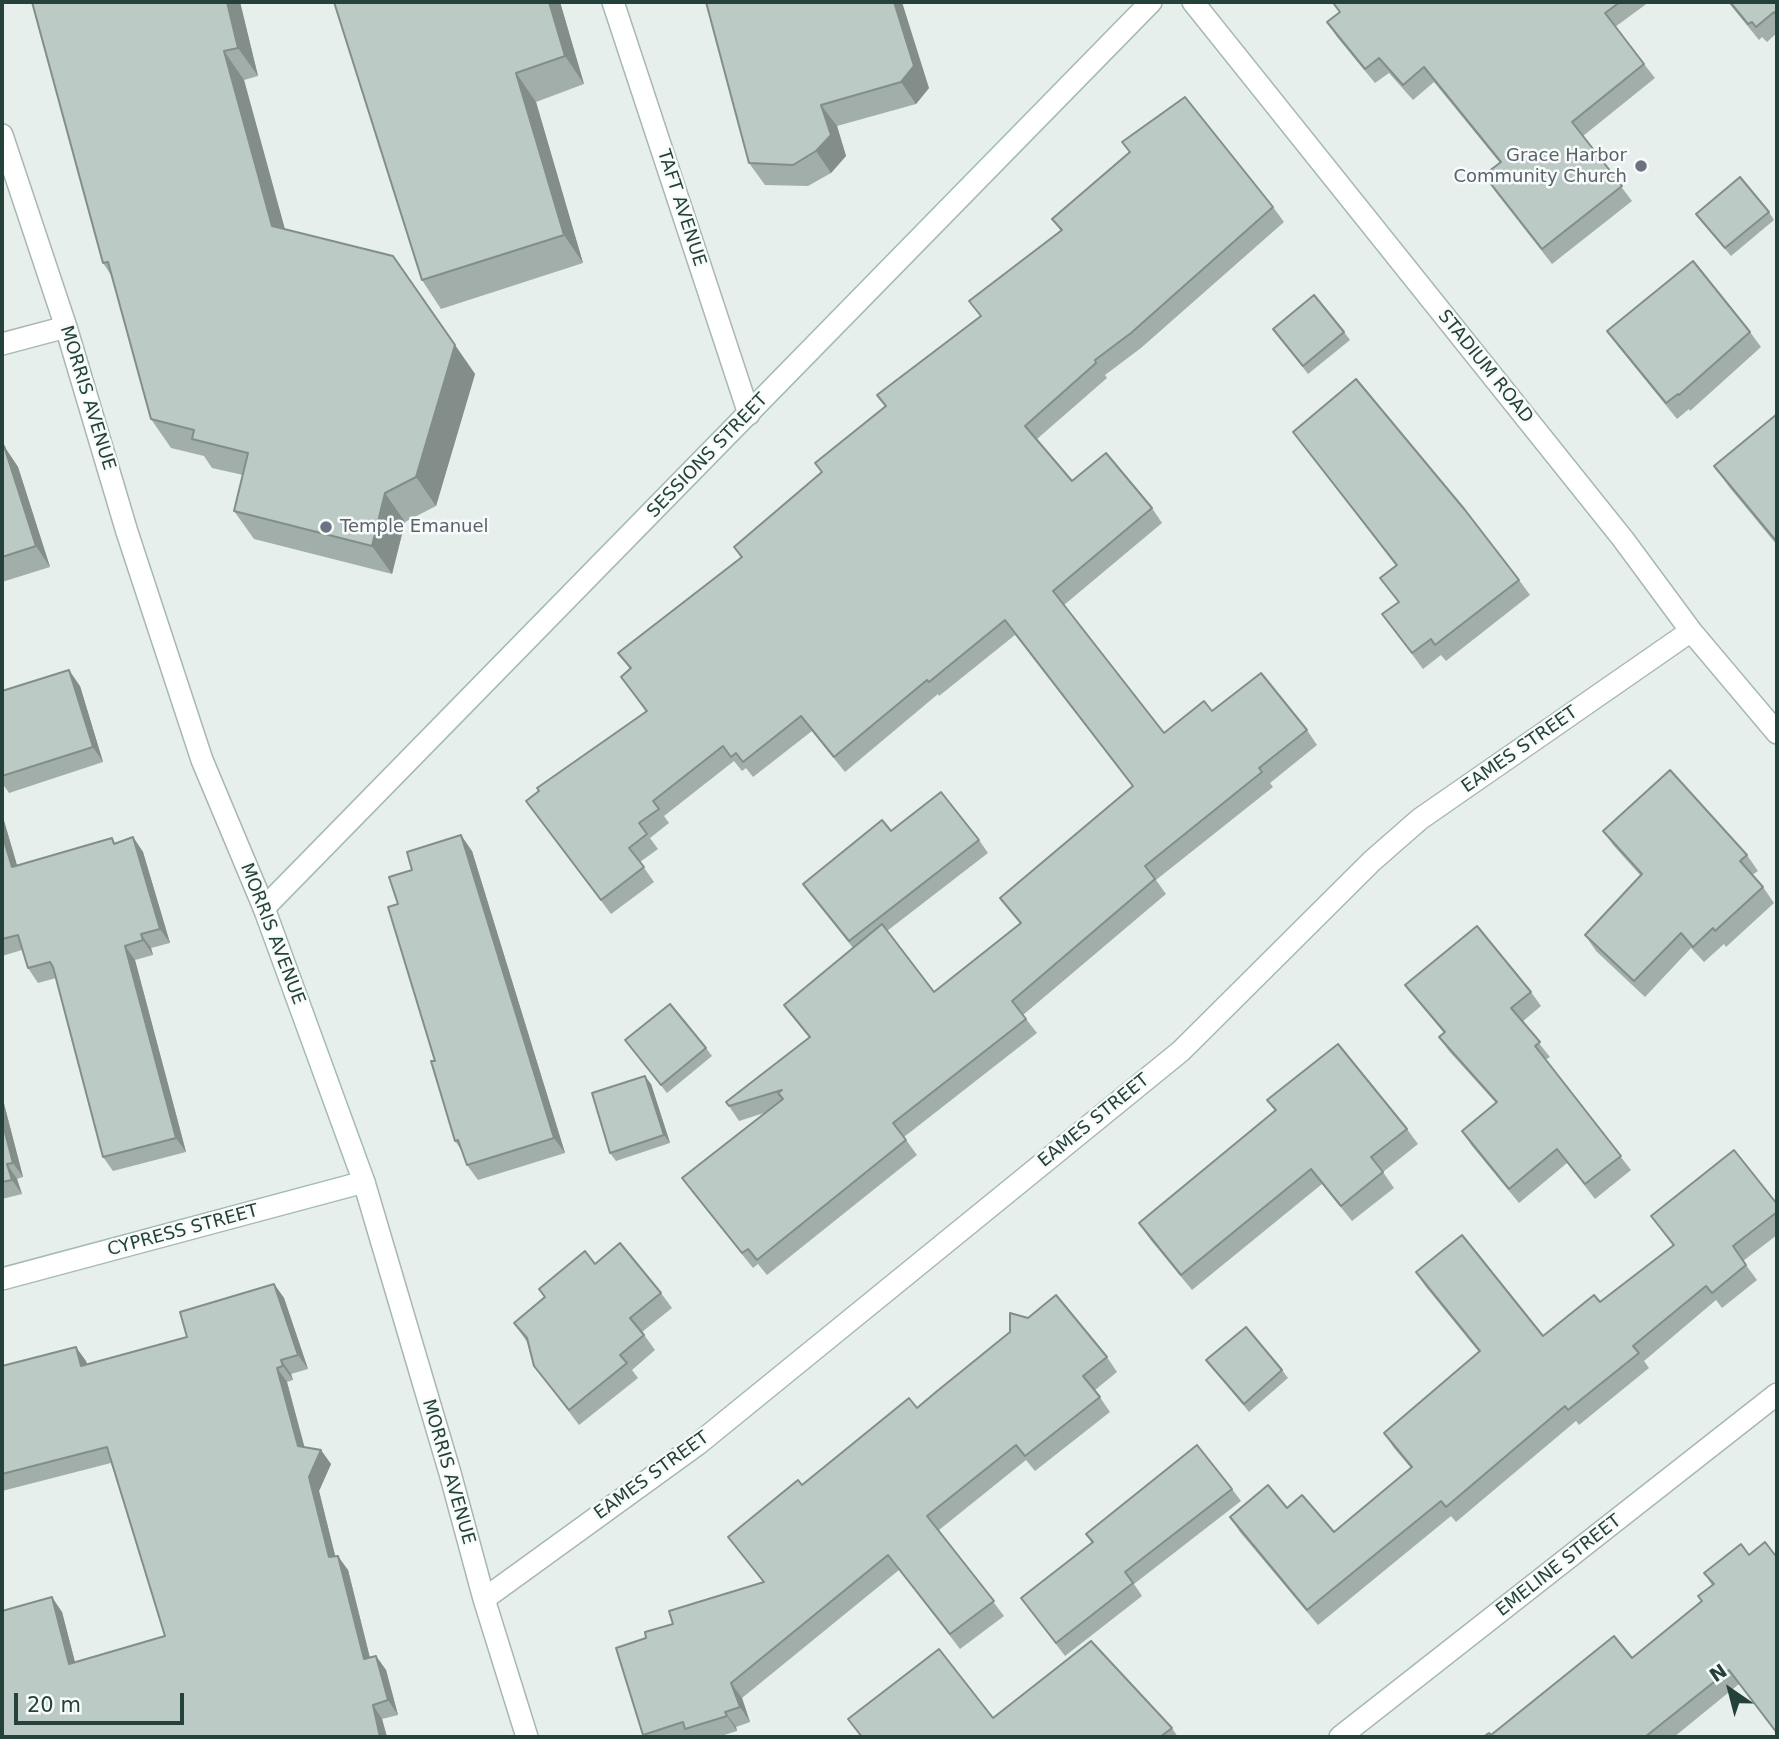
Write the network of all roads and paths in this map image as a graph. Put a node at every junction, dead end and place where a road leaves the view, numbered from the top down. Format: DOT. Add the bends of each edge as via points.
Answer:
graph roads {
  1 [pos="613,2"];
  2 [pos="1151,2"];
  3 [pos="1193,2"];
  4 [pos="2,135"];
  5 [pos="66,327"];
  6 [pos="2,344"];
  7 [pos="749,414"];
  8 [pos="1691,631"];
  9 [pos="1777,733"];
  10 [pos="264,908"];
  11 [pos="364,1182"];
  12 [pos="2,1279"];
  13 [pos="1777,1394"];
  14 [pos="484,1599"];
  15 [pos="527,1737"];
  16 [pos="1340,1737"];
  1 -- 7 [label="street, TAFT AVENUE"];
  2 -- 7 [label="street, SESSIONS STREET"];
  3 -- 8 [label="street, STADIUM ROAD" via="1615,528"];
  4 -- 5 [label="street, MORRIS AVENUE"];
  5 -- 6 [label="street"];
  5 -- 10 [label="street, MORRIS AVENUE" via="202,760"];
  7 -- 10 [label="street, SESSIONS STREET"];
  8 -- 9 [label="street, STADIUM ROAD"];
  8 -- 14 [label="street, EAMES STREET" via="1420,819 1181,1051 698,1444"];
  10 -- 11 [label="street, MORRIS AVENUE"];
  11 -- 12 [label="street, CYPRESS STREET"];
  11 -- 14 [label="street, MORRIS AVENUE"];
  13 -- 16 [label="street, EMELINE STREET"];
  14 -- 15 [label="street, MORRIS AVENUE"];
}
